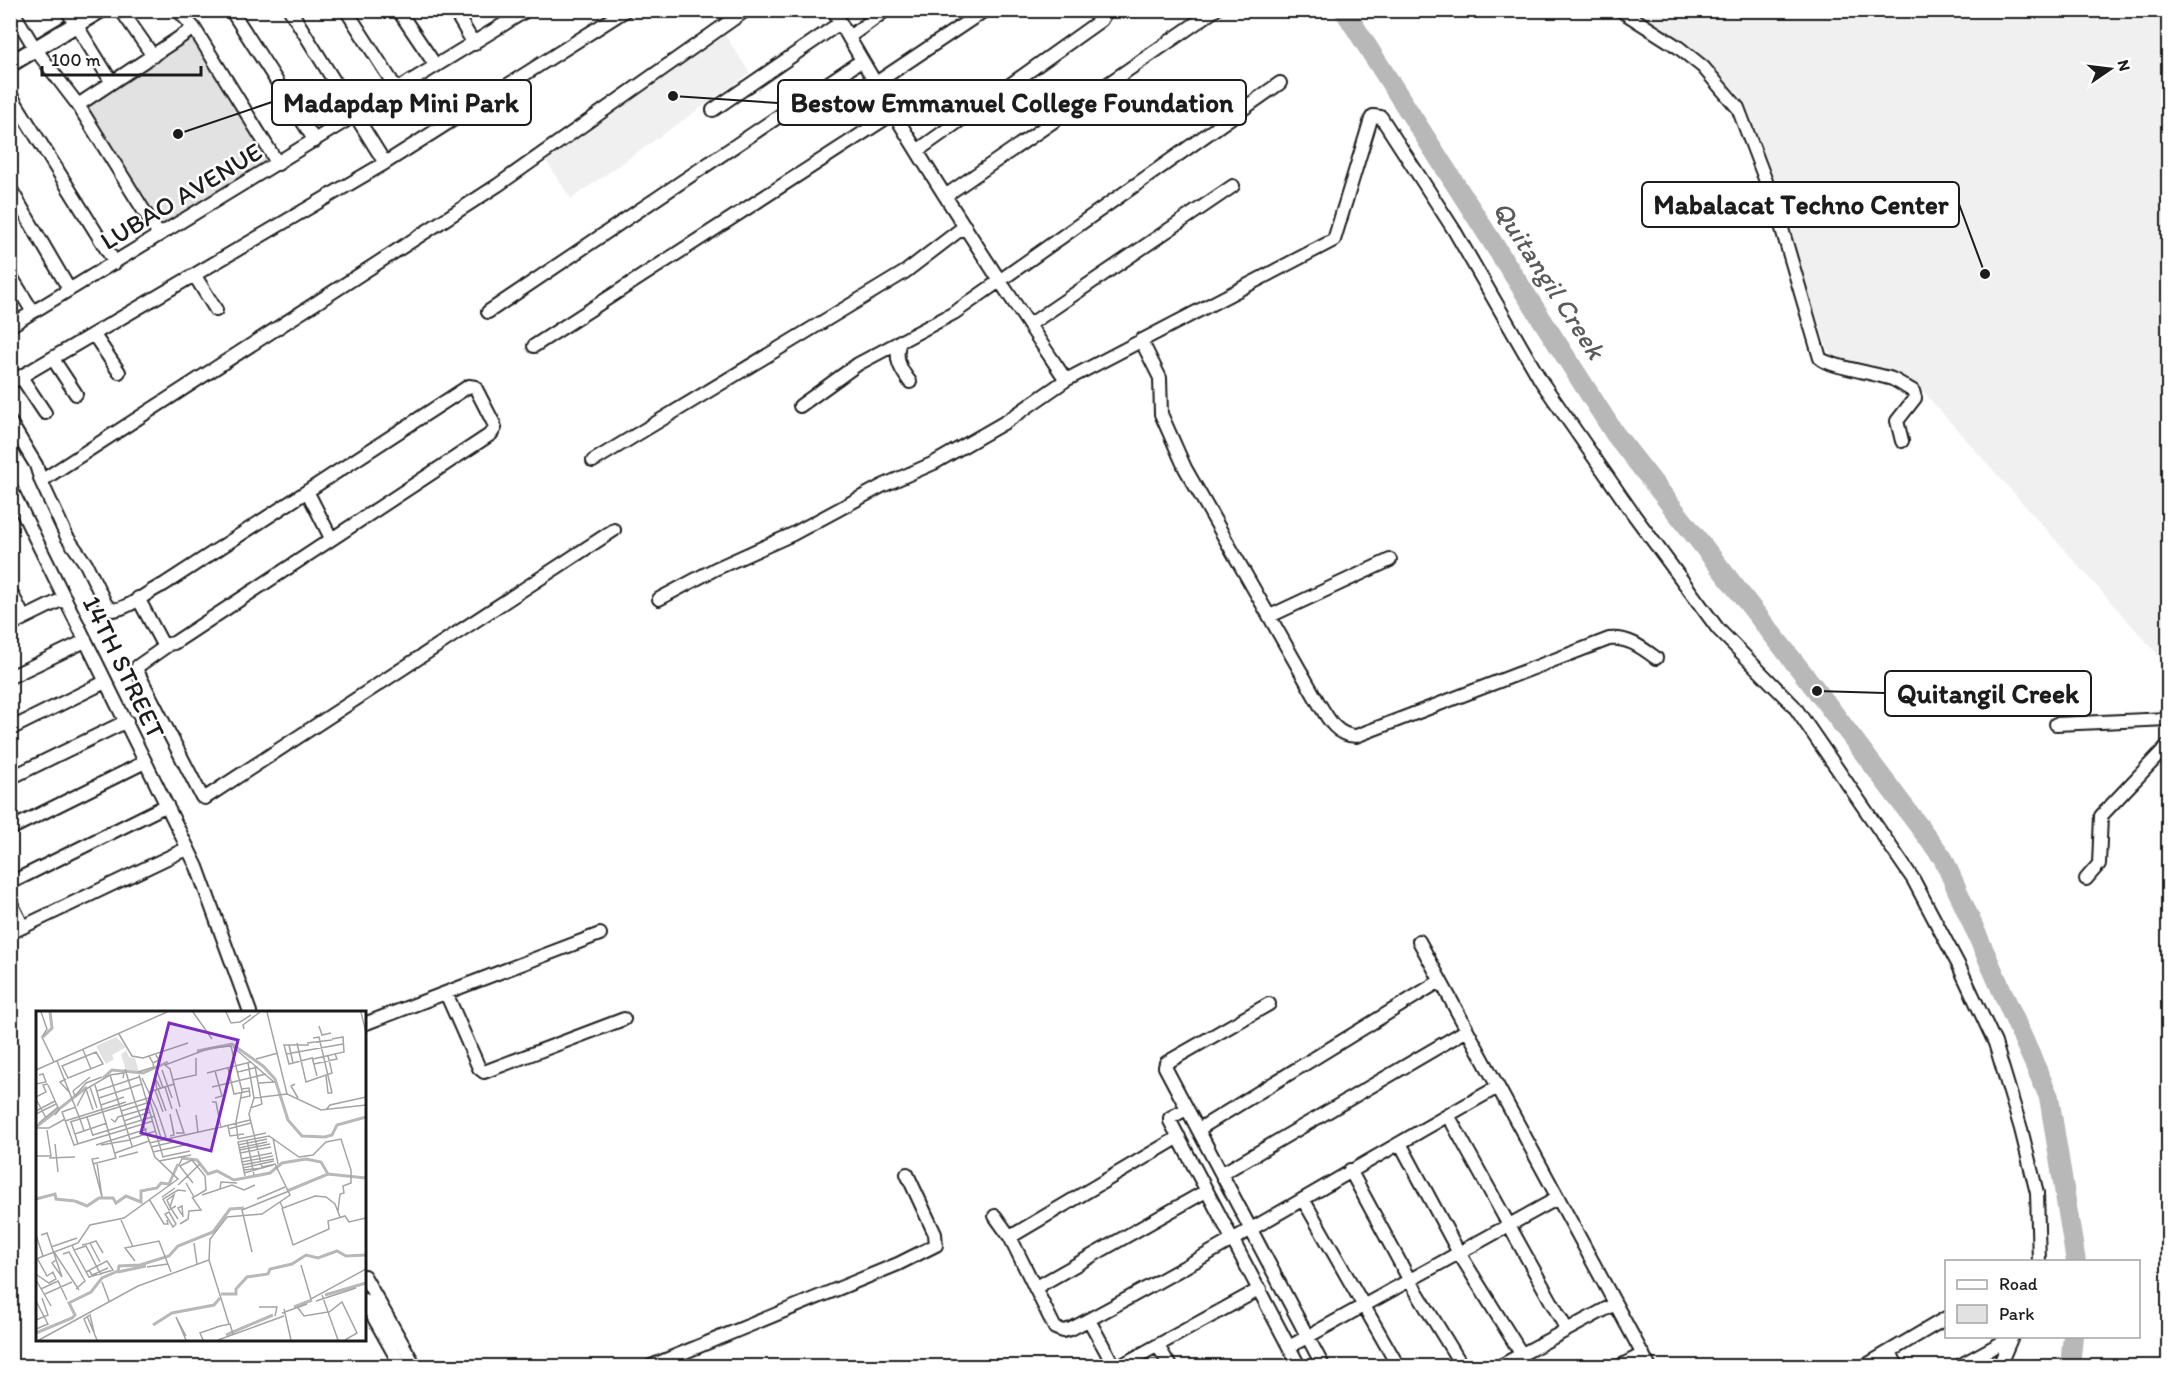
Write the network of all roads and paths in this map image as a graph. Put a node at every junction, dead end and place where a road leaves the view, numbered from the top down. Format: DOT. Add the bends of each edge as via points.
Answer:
graph roads {
  1 [pos="12,10"];
  2 [pos="66,10"];
  3 [pos="100,10"];
  4 [pos="121,10"];
  5 [pos="178,10"];
  6 [pos="231,10"];
  7 [pos="290,10"];
  8 [pos="346,10"];
  9 [pos="398,10"];
  10 [pos="454,10"];
  11 [pos="527,10"];
  12 [pos="626,10"];
  13 [pos="746,10"];
  14 [pos="833,10"];
  15 [pos="886,10"];
  16 [pos="985,10"];
  17 [pos="1107,10"];
  18 [pos="1215,10"];
  19 [pos="1620,10"];
  20 [pos="511,14"];
  21 [pos="727,16"];
  22 [pos="840,23"];
  23 [pos="75,25"];
  24 [pos="194,28"];
  25 [pos="849,37"];
  26 [pos="474,44"];
  27 [pos="36,50"];
  28 [pos="153,56"];
  29 [pos="861,61"];
  30 [pos="10,64"];
  31 [pos="436,66"];
  32 [pos="111,81"];
  33 [pos="876,83"];
  34 [pos="1280,83"];
  35 [pos="398,91"];
  36 [pos="10,94"];
  37 [pos="78,105"];
  38 [pos="712,110"];
  39 [pos="894,113"];
  40 [pos="356,114"];
  41 [pos="315,141"];
  42 [pos="917,151"];
  43 [pos="385,163"];
  44 [pos="278,164"];
  45 [pos="1233,186"];
  46 [pos="10,188"];
  47 [pos="945,196"];
  48 [pos="965,226"];
  49 [pos="159,235"];
  50 [pos="115,263"];
  51 [pos="10,275"];
  52 [pos="195,276"];
  53 [pos="999,280"];
  54 [pos="69,289"];
  55 [pos="216,310"];
  56 [pos="33,312"];
  57 [pos="488,312"];
  58 [pos="1029,325"];
  59 [pos="10,326"];
  60 [pos="94,335"];
  61 [pos="1141,340"];
  62 [pos="900,341"];
  63 [pos="534,346"];
  64 [pos="53,359"];
  65 [pos="119,372"];
  66 [pos="16,380"];
  67 [pos="1066,380"];
  68 [pos="910,382"];
  69 [pos="76,394"];
  70 [pos="800,406"];
  71 [pos="45,413"];
  72 [pos="10,422"];
  73 [pos="1902,441"];
  74 [pos="593,461"];
  75 [pos="41,481"];
  76 [pos="10,487"];
  77 [pos="307,491"];
  78 [pos="614,530"];
  79 [pos="331,538"];
  80 [pos="1389,560"];
  81 [pos="10,590"];
  82 [pos="65,598"];
  83 [pos="138,598"];
  84 [pos="659,599"];
  85 [pos="1270,616"];
  86 [pos="24,618"];
  87 [pos="10,625"];
  88 [pos="85,640"];
  89 [pos="168,645"];
  90 [pos="1656,658"];
  91 [pos="10,677"];
  92 [pos="105,682"];
  93 [pos="2169,719"];
  94 [pos="127,722"];
  95 [pos="2056,724"];
  96 [pos="10,729"];
  97 [pos="2169,745"];
  98 [pos="145,762"];
  99 [pos="10,778"];
  100 [pos="167,806"];
  101 [pos="10,829"];
  102 [pos="188,848"];
  103 [pos="2086,879"];
  104 [pos="10,883"];
  105 [pos="10,901"];
  106 [pos="23,927"];
  107 [pos="10,933"];
  108 [pos="600,934"];
  109 [pos="1419,941"];
  110 [pos="1440,981"];
  111 [pos="446,993"];
  112 [pos="1269,1004"];
  113 [pos="250,1011"];
  114 [pos="624,1019"];
  115 [pos="366,1023"];
  116 [pos="1467,1030"];
  117 [pos="1496,1088"];
  118 [pos="1186,1109"];
  119 [pos="1448,1115"];
  120 [pos="1199,1129"];
  121 [pos="1179,1137"];
  122 [pos="1400,1143"];
  123 [pos="1350,1170"];
  124 [pos="1223,1173"];
  125 [pos="907,1174"];
  126 [pos="1206,1191"];
  127 [pos="1558,1198"];
  128 [pos="1303,1199"];
  129 [pos="995,1216"];
  130 [pos="1510,1227"];
  131 [pos="1250,1230"];
  132 [pos="1010,1237"];
  133 [pos="1233,1241"];
  134 [pos="1460,1253"];
  135 [pos="2039,1260"];
  136 [pos="366,1280"];
  137 [pos="1410,1281"];
  138 [pos="1035,1288"];
  139 [pos="1260,1289"];
  140 [pos="366,1303"];
  141 [pos="1615,1304"];
  142 [pos="1364,1308"];
  143 [pos="1945,1319"];
  144 [pos="1089,1320"];
  145 [pos="1567,1330"];
  146 [pos="1309,1338"];
  147 [pos="2010,1338"];
  148 [pos="2012,1338"];
  149 [pos="395,1342"];
  150 [pos="1158,1346"];
  151 [pos="1289,1347"];
  152 [pos="1890,1352"];
  153 [pos="1643,1354"];
  154 [pos="1522,1355"];
  155 [pos="401,1366"];
  156 [pos="415,1366"];
  157 [pos="651,1366"];
  158 [pos="1114,1366"];
  159 [pos="1120,1366"];
  160 [pos="1170,1366"];
  161 [pos="1299,1366"];
  162 [pos="1323,1366"];
  163 [pos="1398,1366"];
  164 [pos="1462,1366"];
  165 [pos="1500,1366"];
  166 [pos="1620,1366"];
  167 [pos="1649,1366"];
  168 [pos="1865,1366"];
  169 [pos="1898,1366"];
  170 [pos="1959,1366"];
  171 [pos="1999,1366"];
  1 -- 27 [label="street"];
  2 -- 23 [label="street"];
  3 -- 23 [label="main road"];
  4 -- 28 [label="street"];
  5 -- 24 [label="street"];
  6 -- 41 [label="street"];
  7 -- 40 [label="street"];
  8 -- 35 [label="street"];
  9 -- 31 [label="street"];
  10 -- 26 [label="street"];
  11 -- 20 [label="street, LUBAO AVENUE"];
  12 -- 43 [label="street"];
  13 -- 21 [label="street"];
  14 -- 22 [label="street"];
  15 -- 25 [label="street"];
  16 -- 33 [label="street"];
  17 -- 42 [label="street" via="1101,20"];
  18 -- 47 [label="street"];
  19 -- 73 [label="street" via="1703,67 1738,108 1784,233 1820,358 1913,390 1915,398 1897,421"];
  20 -- 26 [label="street, LUBAO AVENUE"];
  21 -- 75 [label="street" via="498,185"];
  22 -- 25 [label="street"];
  22 -- 38 [label="street"];
  23 -- 27 [label="main road"];
  23 -- 32 [label="street"];
  24 -- 28 [label="street"];
  24 -- 44 [label="street"];
  25 -- 29 [label="street"];
  26 -- 31 [label="street, LUBAO AVENUE"];
  27 -- 30 [label="main road"];
  27 -- 37 [label="street"];
  28 -- 32 [label="street"];
  29 -- 33 [label="street"];
  29 -- 57 [label="street"];
  31 -- 35 [label="street, LUBAO AVENUE"];
  32 -- 37 [label="street"];
  33 -- 39 [label="street"];
  34 -- 53 [label="street"];
  35 -- 40 [label="street, LUBAO AVENUE"];
  36 -- 50 [label="street"];
  37 -- 49 [label="street"];
  39 -- 42 [label="street"];
  39 -- 63 [label="street"];
  40 -- 41 [label="street, LUBAO AVENUE"];
  40 -- 43 [label="street"];
  41 -- 44 [label="street, LUBAO AVENUE"];
  42 -- 47 [label="street"];
  43 -- 52 [label="street"];
  44 -- 49 [label="street, LUBAO AVENUE"];
  45 -- 58 [label="street"];
  46 -- 54 [label="street"];
  47 -- 48 [label="street"];
  48 -- 53 [label="street"];
  48 -- 74 [label="street" via="905,272"];
  49 -- 50 [label="street, LUBAO AVENUE"];
  50 -- 54 [label="street, LUBAO AVENUE"];
  51 -- 56 [label="street"];
  52 -- 55 [label="street"];
  52 -- 60 [label="street"];
  53 -- 58 [label="street"];
  53 -- 62 [label="street" via="954,313"];
  54 -- 56 [label="street, LUBAO AVENUE"];
  56 -- 59 [label="street, LUBAO AVENUE"];
  58 -- 67 [label="street"];
  60 -- 64 [label="street"];
  60 -- 65 [label="street"];
  61 -- 67 [label="street"];
  61 -- 85 [label="street" via="1160,378 1161,414 1185,468"];
  61 -- 135 [label="street" via="1335,240 1371,119 1381,117 1454,230 1540,381 1711,621 1794,706 1913,879 1995,1042 2037,1193"];
  62 -- 68 [label="street" via="900,368"];
  62 -- 70 [label="street" via="858,364"];
  64 -- 66 [label="street"];
  64 -- 69 [label="street"];
  66 -- 71 [label="street"];
  67 -- 84 [label="street" via="1007,422 934,463"];
  72 -- 75 [label="street" via="36,465"];
  75 -- 83 [label="street" via="106,605 113,610 123,609"];
  76 -- 82 [label="street, 14TH STREET"];
  77 -- 79 [label="street"];
  77 -- 79 [label="street" via="469,386 475,387 494,431"];
  77 -- 83 [label="street"];
  78 -- 89 [label="street" via="205,798 137,671 138,666"];
  79 -- 89 [label="street"];
  80 -- 85 [label="street"];
  81 -- 86 [label="street"];
  82 -- 86 [label="street"];
  82 -- 88 [label="street, 14TH STREET"];
  83 -- 89 [label="street" via="163,645"];
  85 -- 90 [label="street" via="1330,722 1350,736 1609,639 1620,637 1638,644"];
  86 -- 87 [label="street"];
  88 -- 91 [label="street"];
  88 -- 92 [label="street, 14TH STREET"];
  92 -- 94 [label="street, 14TH STREET"];
  92 -- 96 [label="street"];
  93 -- 95 [label="street"];
  94 -- 98 [label="street, 14TH STREET"];
  94 -- 99 [label="street"];
  97 -- 103 [label="street" via="2101,816 2099,864"];
  98 -- 100 [label="street, 14TH STREET"];
  98 -- 101 [label="street"];
  100 -- 102 [label="street, 14TH STREET"];
  100 -- 104 [label="street"];
  102 -- 106 [label="street"];
  102 -- 113 [label="street, 14TH STREET"];
  105 -- 106 [label="street"];
  106 -- 107 [label="street"];
  108 -- 111 [label="street"];
  109 -- 110 [label="street"];
  110 -- 116 [label="street"];
  110 -- 120 [label="street"];
  111 -- 114 [label="street" via="484,1072"];
  111 -- 115 [label="street"];
  112 -- 118 [label="street" via="1166,1063 1166,1071"];
  116 -- 117 [label="street"];
  116 -- 124 [label="street"];
  117 -- 119 [label="street"];
  117 -- 127 [label="street"];
  118 -- 120 [label="street"];
  118 -- 121 [label="street" via="1170,1119"];
  119 -- 122 [label="street"];
  119 -- 130 [label="street"];
  120 -- 124 [label="street"];
  121 -- 126 [label="street"];
  121 -- 132 [label="street"];
  122 -- 123 [label="street"];
  122 -- 134 [label="street"];
  123 -- 128 [label="street"];
  123 -- 137 [label="street"];
  124 -- 131 [label="street"];
  125 -- 157 [label="street" via="935,1234 936,1245"];
  126 -- 133 [label="street"];
  126 -- 138 [label="street"];
  127 -- 130 [label="street"];
  127 -- 141 [label="street"];
  128 -- 131 [label="street"];
  128 -- 142 [label="street"];
  129 -- 132 [label="street"];
  130 -- 134 [label="street"];
  130 -- 145 [label="street"];
  131 -- 133 [label="street"];
  131 -- 146 [label="street"];
  132 -- 138 [label="street"];
  133 -- 139 [label="street"];
  133 -- 144 [label="street"];
  134 -- 137 [label="street"];
  134 -- 154 [label="street"];
  136 -- 149 [label="street"];
  137 -- 142 [label="street"];
  137 -- 164 [label="street"];
  138 -- 144 [label="street" via="1055,1328 1071,1329"];
  139 -- 150 [label="street"];
  139 -- 151 [label="street"];
  140 -- 149 [label="street"];
  141 -- 145 [label="street"];
  141 -- 153 [label="street"];
  142 -- 146 [label="street"];
  142 -- 163 [label="street"];
  143 -- 152 [label="street"];
  144 -- 158 [label="street"];
  145 -- 154 [label="street"];
  146 -- 151 [label="street"];
  146 -- 162 [label="street"];
  147 -- 170 [label="street"];
  148 -- 171 [label="street"];
  149 -- 155 [label="street"];
  149 -- 156 [label="street"];
  150 -- 159 [label="street"];
  150 -- 160 [label="street"];
  151 -- 161 [label="street"];
  152 -- 168 [label="street"];
  152 -- 169 [label="street"];
  153 -- 166 [label="street"];
  153 -- 167 [label="street"];
  154 -- 165 [label="street"];
}
